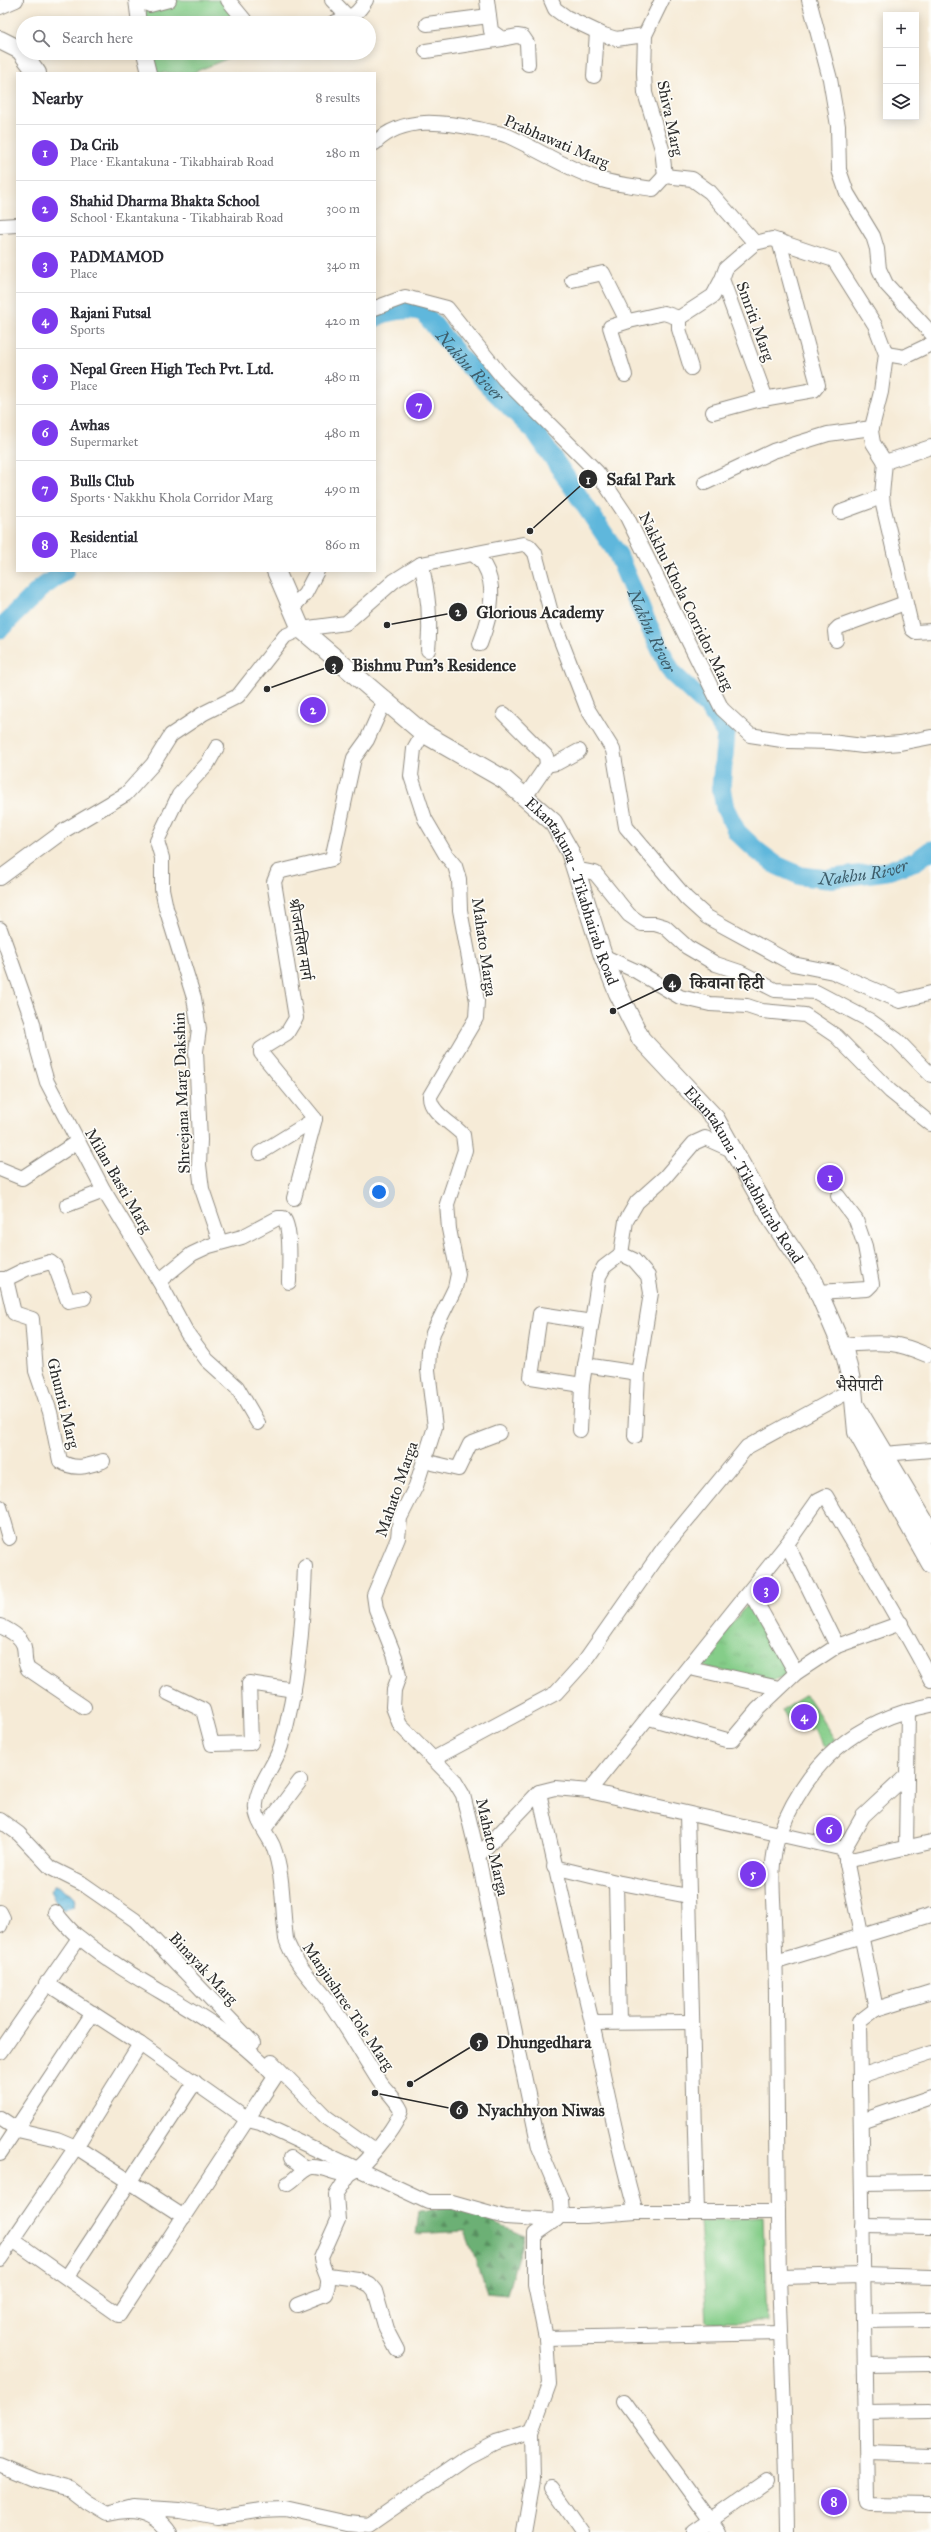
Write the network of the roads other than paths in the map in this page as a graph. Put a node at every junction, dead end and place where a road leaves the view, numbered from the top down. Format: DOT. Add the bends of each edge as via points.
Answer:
graph roads {
  1 [pos="16,0"];
  2 [pos="137,0"];
  3 [pos="170,0"];
  4 [pos="228,0"];
  5 [pos="332,0"];
  6 [pos="366,0"];
  7 [pos="487,0"];
  8 [pos="551,0"];
  9 [pos="662,0"];
  10 [pos="809,0"];
  11 [pos="0,7"];
  12 [pos="138,16"];
  13 [pos="241,16"];
  14 [pos="347,16"];
  15 [pos="352,16"];
  16 [pos="489,16"];
  17 [pos="427,24"];
  18 [pos="597,32"];
  19 [pos="645,35"];
  20 [pos="502,39"];
  21 [pos="0,40"];
  22 [pos="16,48"];
  23 [pos="426,51"];
  24 [pos="27,60"];
  25 [pos="146,60"];
  26 [pos="528,64"];
  27 [pos="36,72"];
  28 [pos="149,72"];
  29 [pos="594,76"];
  30 [pos="376,142"];
  31 [pos="665,176"];
  32 [pos="0,226"];
  33 [pos="16,226"];
  34 [pos="779,241"];
  35 [pos="755,243"];
  36 [pos="722,279"];
  37 [pos="572,280"];
  38 [pos="376,308"];
  39 [pos="679,318"];
  40 [pos="629,321"];
  41 [pos="931,334"];
  42 [pos="931,344"];
  43 [pos="886,354"];
  44 [pos="691,368"];
  45 [pos="625,374"];
  46 [pos="766,399"];
  47 [pos="713,412"];
  48 [pos="872,428"];
  49 [pos="931,447"];
  50 [pos="885,462"];
  51 [pos="705,483"];
  52 [pos="882,495"];
  53 [pos="841,512"];
  54 [pos="473,554"];
  55 [pos="421,564"];
  56 [pos="276,572"];
  57 [pos="316,572"];
  58 [pos="905,603"];
  59 [pos="292,608"];
  60 [pos="302,629"];
  61 [pos="931,631"];
  62 [pos="836,640"];
  63 [pos="480,644"];
  64 [pos="428,650"];
  65 [pos="385,700"];
  66 [pos="504,714"];
  67 [pos="423,733"];
  68 [pos="931,737"];
  69 [pos="217,747"];
  70 [pos="579,751"];
  71 [pos="547,765"];
  72 [pos="525,797"];
  73 [pos="576,869"];
  74 [pos="0,878"];
  75 [pos="0,929"];
  76 [pos="603,956"];
  77 [pos="931,993"];
  78 [pos="931,1075"];
  79 [pos="315,1119"];
  80 [pos="931,1124"];
  81 [pos="77,1142"];
  82 [pos="732,1150"];
  83 [pos="260,1153"];
  84 [pos="0,1169"];
  85 [pos="104,1191"];
  86 [pos="838,1196"];
  87 [pos="294,1198"];
  88 [pos="67,1205"];
  89 [pos="220,1242"];
  90 [pos="621,1254"];
  91 [pos="3,1279"];
  92 [pos="159,1281"];
  93 [pos="289,1282"];
  94 [pos="818,1292"];
  95 [pos="84,1298"];
  96 [pos="592,1322"];
  97 [pos="841,1345"];
  98 [pos="927,1355"];
  99 [pos="586,1365"];
  100 [pos="638,1373"];
  101 [pos="582,1385"];
  102 [pos="853,1389"];
  103 [pos="855,1406"];
  104 [pos="258,1423"];
  105 [pos="580,1430"];
  106 [pos="499,1433"];
  107 [pos="635,1436"];
  108 [pos="931,1450"];
  109 [pos="884,1454"];
  110 [pos="103,1461"];
  111 [pos="424,1462"];
  112 [pos="0,1507"];
  113 [pos="924,1529"];
  114 [pos="9,1538"];
  115 [pos="787,1544"];
  116 [pos="931,1564"];
  117 [pos="305,1566"];
  118 [pos="750,1591"];
  119 [pos="901,1622"];
  120 [pos="0,1626"];
  121 [pos="837,1646"];
  122 [pos="690,1668"];
  123 [pos="796,1673"];
  124 [pos="931,1680"];
  125 [pos="779,1688"];
  126 [pos="294,1690"];
  127 [pos="168,1693"];
  128 [pos="931,1705"];
  129 [pos="84,1708"];
  130 [pos="908,1710"];
  131 [pos="649,1718"];
  132 [pos="433,1759"];
  133 [pos="906,1776"];
  134 [pos="300,1780"];
  135 [pos="589,1790"];
  136 [pos="539,1792"];
  137 [pos="687,1814"];
  138 [pos="0,1820"];
  139 [pos="264,1829"];
  140 [pos="779,1835"];
  141 [pos="931,1842"];
  142 [pos="906,1848"];
  143 [pos="845,1855"];
  144 [pos="478,1856"];
  145 [pos="554,1867"];
  146 [pos="616,1882"];
  147 [pos="688,1896"];
  148 [pos="0,1912"];
  149 [pos="55,1912"];
  150 [pos="931,1915"];
  151 [pos="0,1926"];
  152 [pos="861,1937"];
  153 [pos="79,1938"];
  154 [pos="776,1962"];
  155 [pos="46,1983"];
  156 [pos="931,1992"];
  157 [pos="876,2009"];
  158 [pos="93,2013"];
  159 [pos="619,2022"];
  160 [pos="690,2022"];
  161 [pos="592,2023"];
  162 [pos="140,2044"];
  163 [pos="0,2052"];
  164 [pos="931,2053"];
  165 [pos="860,2076"];
  166 [pos="195,2082"];
  167 [pos="931,2097"];
  168 [pos="0,2118"];
  169 [pos="248,2120"];
  170 [pos="861,2121"];
  171 [pos="18,2130"];
  172 [pos="76,2147"];
  173 [pos="374,2151"];
  174 [pos="0,2153"];
  175 [pos="291,2158"];
  176 [pos="306,2169"];
  177 [pos="354,2171"];
  178 [pos="130,2181"];
  179 [pos="931,2182"];
  180 [pos="862,2183"];
  181 [pos="287,2184"];
  182 [pos="636,2212"];
  183 [pos="697,2212"];
  184 [pos="778,2212"];
  185 [pos="184,2217"];
  186 [pos="559,2218"];
  187 [pos="862,2226"];
  188 [pos="931,2227"];
  189 [pos="13,2240"];
  190 [pos="0,2259"];
  191 [pos="328,2275"];
  192 [pos="864,2275"];
  193 [pos="68,2277"];
  194 [pos="780,2277"];
  195 [pos="931,2277"];
  196 [pos="297,2305"];
  197 [pos="931,2320"];
  198 [pos="864,2321"];
  199 [pos="781,2333"];
  200 [pos="546,2338"];
  201 [pos="397,2350"];
  202 [pos="931,2364"];
  203 [pos="865,2365"];
  204 [pos="624,2401"];
  205 [pos="931,2411"];
  206 [pos="866,2412"];
  207 [pos="532,2431"];
  208 [pos="867,2453"];
  209 [pos="931,2455"];
  210 [pos="0,2465"];
  211 [pos="767,2481"];
  212 [pos="552,2488"];
  213 [pos="931,2505"];
  214 [pos="118,2511"];
  215 [pos="711,2520"];
  216 [pos="169,2532"];
  217 [pos="524,2532"];
  218 [pos="583,2532"];
  219 [pos="694,2532"];
  220 [pos="720,2532"];
  221 [pos="787,2532"];
  1 -- 11 [label="street"];
  2 -- 3 [label="street" via="150,5"];
  2 -- 12 [label="street"];
  4 -- 13 [label="street"];
  5 -- 14 [label="street"];
  6 -- 15 [label="street" via="359,12"];
  7 -- 16 [label="street"];
  8 -- 18 [label="street" via="555,9 566,17"];
  9 -- 19 [label="street, Shiva Marg"];
  10 -- 41 [label="street" via="830,79 838,126 839,170 847,193 873,236 879,269 886,284"];
  16 -- 17 [label="street"];
  16 -- 20 [label="street" via="491,32"];
  18 -- 19 [label="street" via="616,39"];
  18 -- 29 [label="street"];
  19 -- 31 [label="street, Shiva Marg" via="645,93 662,149"];
  20 -- 23 [label="street"];
  20 -- 26 [label="street" via="523,37 527,43"];
  21 -- 22 [label="main road"];
  24 -- 27 [label="main road"];
  25 -- 28 [label="street"];
  30 -- 31 [label="street, Prabhawati Marg" via="390,132 405,127 418,123 438,122 507,136 601,180 653,189"];
  31 -- 35 [label="street" via="692,180 710,192"];
  32 -- 33 [label="street"];
  34 -- 35 [label="street" via="772,239"];
  34 -- 43 [label="street" via="834,260 875,325"];
  34 -- 46 [label="street" via="818,386 814,390"];
  35 -- 36 [label="street, Smriti Marg" via="726,268"];
  36 -- 39 [label="street" via="713,296"];
  36 -- 46 [label="street, Smriti Marg"];
  37 -- 40 [label="street" via="603,272"];
  38 -- 68 [label="street, Nakkhu Khola Corridor Marg" via="404,297 447,308 504,379 597,472 626,516 722,709 750,735 788,741 863,746 900,744"];
  39 -- 40 [label="street" via="664,313"];
  39 -- 44 [label="street" via="679,329"];
  40 -- 45 [label="street" via="610,327"];
  42 -- 43 [label="street" via="904,357"];
  43 -- 48 [label="street" via="881,392"];
  46 -- 47 [label="street"];
  48 -- 50 [label="street" via="873,443"];
  48 -- 51 [label="street" via="828,434 772,451"];
  49 -- 50 [label="street"];
  50 -- 52 [label="street"];
  52 -- 53 [label="street"];
  52 -- 58 [label="street"];
  54 -- 55 [label="street"];
  54 -- 63 [label="street" via="484,565 489,583 490,610"];
  54 -- 77 [label="street" via="523,544 535,553 553,620 587,708 613,750 626,827 686,898 707,917 793,964 833,972 900,1001"];
  55 -- 60 [label="street" via="394,581 346,623"];
  55 -- 64 [label="street" via="427,586 431,620"];
  56 -- 59 [label="main road, Ekantakuna - Tikabhairab Road"];
  57 -- 59 [label="street" via="305,594"];
  58 -- 61 [label="street" via="912,629 916,632"];
  58 -- 62 [label="street" via="839,627 835,631"];
  59 -- 60 [label="main road, Ekantakuna - Tikabhairab Road"];
  60 -- 65 [label="main road, Ekantakuna - Tikabhairab Road"];
  60 -- 74 [label="street" via="285,636 238,696 204,713 171,735 153,764 126,794 65,830"];
  65 -- 67 [label="main road, Ekantakuna - Tikabhairab Road"];
  65 -- 79 [label="street, श्रीजनसिल मार्ग" via="367,740 354,758 332,859 278,872 274,882 296,1018 288,1033 261,1049 261,1053"];
  66 -- 71 [label="street" via="546,756"];
  67 -- 72 [label="main road, Ekantakuna - Tikabhairab Road" via="505,780"];
  67 -- 111 [label="street, Mahato Marga" via="414,749 411,776 425,819 446,855 456,866 460,879 460,910 477,1001 476,1018 430,1096 429,1102 463,1135 465,1150 447,1204 458,1274 455,1288 434,1332 429,1351 428,1370 435,1427"];
  69 -- 89 [label="street, Shreejana Marg Dakshin" via="208,763 178,795 157,841 162,858 162,889 166,908 194,998 199,1029 196,1051 199,1165 202,1189"];
  70 -- 71 [label="street" via="557,763"];
  71 -- 72 [label="street"];
  72 -- 73 [label="main road, Ekantakuna - Tikabhairab Road" via="553,822 570,852"];
  73 -- 76 [label="main road, Ekantakuna - Tikabhairab Road"];
  73 -- 78 [label="street" via="595,873 629,915 642,924 665,927 687,947 716,964 740,972 775,990 816,992 869,1020 898,1040"];
  75 -- 81 [label="street, Milan Basti Marg" via="33,1023 47,1082"];
  76 -- 80 [label="street" via="636,971 680,997 710,1004 748,1006 805,1015 836,1036 890,1091"];
  76 -- 82 [label="main road, Ekantakuna - Tikabhairab Road" via="641,1038 715,1118"];
  79 -- 83 [label="street"];
  79 -- 87 [label="street"];
  81 -- 84 [label="street" via="22,1178"];
  81 -- 85 [label="street, Milan Basti Marg"];
  82 -- 90 [label="street" via="705,1138 694,1143 665,1177 637,1202 626,1221"];
  82 -- 94 [label="main road, Ekantakuna - Tikabhairab Road"];
  85 -- 88 [label="street"];
  85 -- 92 [label="street, Milan Basti Marg"];
  86 -- 94 [label="street" via="856,1220 865,1246 872,1284 867,1289"];
  89 -- 92 [label="street" via="192,1254"];
  89 -- 93 [label="street" via="242,1237 278,1218 283,1218 288,1231"];
  90 -- 96 [label="street" via="604,1267 599,1276"];
  90 -- 100 [label="street" via="634,1260 648,1276 651,1293"];
  91 -- 95 [label="street" via="50,1262 55,1266 68,1301"];
  91 -- 110 [label="street, Ghumti Marg" via="14,1313 32,1319 36,1371 50,1412 60,1461 75,1468"];
  92 -- 104 [label="street, Milan Basti Marg" via="187,1333 207,1360 237,1387"];
  94 -- 97 [label="main road, Ekantakuna - Tikabhairab Road"];
  96 -- 99 [label="street"];
  96 -- 101 [label="street" via="540,1314 531,1377"];
  97 -- 98 [label="street" via="886,1342 903,1345"];
  97 -- 102 [label="main road, Ekantakuna - Tikabhairab Road"];
  99 -- 100 [label="street"];
  99 -- 101 [label="street"];
  100 -- 107 [label="street"];
  101 -- 105 [label="street"];
  102 -- 103 [label="main road, Ekantakuna - Tikabhairab Road"];
  102 -- 132 [label="street" via="747,1447 668,1543 583,1663 556,1693"];
  103 -- 109 [label="main road, Ekantakuna - Tikabhairab Road"];
  103 -- 113 [label="main road, Ekantakuna - Tikabhairab Road" via="854,1422 857,1432"];
  106 -- 111 [label="street" via="470,1444 458,1469"];
  108 -- 109 [label="street"];
  109 -- 113 [label="main road, Ekantakuna - Tikabhairab Road"];
  111 -- 132 [label="street, Mahato Marga" via="400,1518 398,1538 374,1595 376,1609 396,1657 400,1676 394,1690 392,1708 400,1725"];
  112 -- 114 [label="street"];
  113 -- 116 [label="main road, Ekantakuna - Tikabhairab Road"];
  115 -- 118 [label="street"];
  115 -- 119 [label="street" via="818,1500 826,1496"];
  115 -- 121 [label="street"];
  117 -- 126 [label="street, Manjushree Tole Marg" via="303,1615"];
  118 -- 122 [label="street"];
  118 -- 123 [label="street"];
  119 -- 121 [label="street"];
  119 -- 124 [label="street"];
  120 -- 129 [label="street" via="10,1630 21,1641 28,1670"];
  121 -- 123 [label="street"];
  122 -- 125 [label="street"];
  122 -- 131 [label="street"];
  123 -- 125 [label="street"];
  125 -- 131 [label="street" via="732,1740"];
  126 -- 127 [label="street" via="249,1683 251,1743 212,1744 203,1710"];
  126 -- 139 [label="street, Manjushree Tole Marg" via="280,1747 256,1804 256,1813"];
  128 -- 130 [label="street"];
  130 -- 133 [label="street"];
  130 -- 140 [label="street" via="862,1729 832,1753 809,1776"];
  131 -- 135 [label="street"];
  132 -- 144 [label="street, Mahato Marga" via="454,1780 463,1795"];
  133 -- 142 [label="street"];
  133 -- 143 [label="street" via="863,1816"];
  134 -- 139 [label="street"];
  135 -- 136 [label="street" via="555,1788"];
  135 -- 137 [label="street"];
  136 -- 144 [label="street"];
  136 -- 145 [label="street"];
  137 -- 140 [label="street"];
  137 -- 147 [label="street"];
  138 -- 173 [label="street, Binayak Marg" via="19,1834 51,1868 83,1884 135,1920 222,2014 301,2092 335,2124"];
  139 -- 173 [label="street, Manjushree Tole Marg" via="280,1875 285,1932 289,1948 303,1971 353,2036 372,2070 401,2110 399,2117"];
  140 -- 143 [label="street"];
  140 -- 154 [label="street" via="772,1861"];
  141 -- 142 [label="street"];
  142 -- 143 [label="street"];
  143 -- 152 [label="street"];
  144 -- 186 [label="street, Mahato Marga" via="539,2147 561,2198"];
  145 -- 146 [label="street"];
  145 -- 161 [label="street"];
  146 -- 147 [label="street"];
  146 -- 159 [label="street"];
  147 -- 160 [label="street"];
  148 -- 151 [label="street" via="3,1918"];
  149 -- 153 [label="street"];
  150 -- 152 [label="street"];
  152 -- 154 [label="street"];
  152 -- 157 [label="street"];
  153 -- 155 [label="street"];
  153 -- 169 [label="street" via="221,2029 260,2060 275,2077"];
  154 -- 184 [label="street"];
  155 -- 158 [label="street"];
  155 -- 163 [label="street"];
  156 -- 157 [label="street"];
  157 -- 165 [label="street" via="859,2022"];
  158 -- 162 [label="street"];
  158 -- 171 [label="street"];
  159 -- 160 [label="street"];
  159 -- 161 [label="street"];
  160 -- 183 [label="street"];
  161 -- 182 [label="street" via="621,2162"];
  162 -- 166 [label="street"];
  162 -- 172 [label="street"];
  164 -- 165 [label="street"];
  165 -- 170 [label="street"];
  166 -- 169 [label="street"];
  166 -- 178 [label="street"];
  167 -- 170 [label="street"];
  168 -- 171 [label="street"];
  169 -- 177 [label="street" via="260,2123"];
  169 -- 185 [label="street"];
  170 -- 180 [label="street"];
  171 -- 172 [label="street" via="57,2139"];
  171 -- 174 [label="street"];
  172 -- 178 [label="street"];
  172 -- 189 [label="street"];
  173 -- 177 [label="street, Manjushree Tole Marg"];
  175 -- 176 [label="street"];
  176 -- 177 [label="street" via="312,2167"];
  176 -- 181 [label="street"];
  177 -- 186 [label="street" via="428,2202 452,2202 505,2217"];
  177 -- 191 [label="street, Manjushree Tole Marg" via="336,2195 338,2220 321,2258"];
  178 -- 185 [label="street"];
  178 -- 193 [label="street"];
  179 -- 180 [label="street"];
  180 -- 187 [label="street"];
  182 -- 183 [label="street"];
  182 -- 186 [label="street"];
  183 -- 184 [label="street"];
  184 -- 194 [label="street"];
  185 -- 193 [label="street" via="119,2315"];
  186 -- 200 [label="street" via="535,2234 535,2285"];
  187 -- 188 [label="street"];
  187 -- 192 [label="street"];
  189 -- 190 [label="street"];
  189 -- 193 [label="street"];
  191 -- 196 [label="street" via="330,2282 325,2294"];
  191 -- 201 [label="street" via="358,2278 370,2285 375,2291 386,2329"];
  192 -- 194 [label="street"];
  192 -- 195 [label="street"];
  192 -- 198 [label="street"];
  194 -- 199 [label="street"];
  197 -- 198 [label="street"];
  198 -- 203 [label="street"];
  199 -- 200 [label="street"];
  199 -- 221 [label="street"];
  200 -- 207 [label="street" via="549,2384"];
  202 -- 203 [label="street"];
  203 -- 206 [label="street"];
  204 -- 215 [label="street"];
  205 -- 206 [label="street"];
  206 -- 208 [label="street"];
  207 -- 214 [label="street" via="496,2442 467,2457 369,2525 285,2509 217,2517 179,2510 133,2507"];
  207 -- 217 [label="street" via="533,2480"];
  208 -- 209 [label="street"];
  208 -- 213 [label="street" via="868,2503"];
  210 -- 214 [label="street" via="36,2480 70,2489 99,2511 107,2514"];
  211 -- 215 [label="street"];
  212 -- 218 [label="street"];
  214 -- 216 [label="street" via="143,2513 161,2520"];
  215 -- 219 [label="street"];
  215 -- 220 [label="street"];
}
